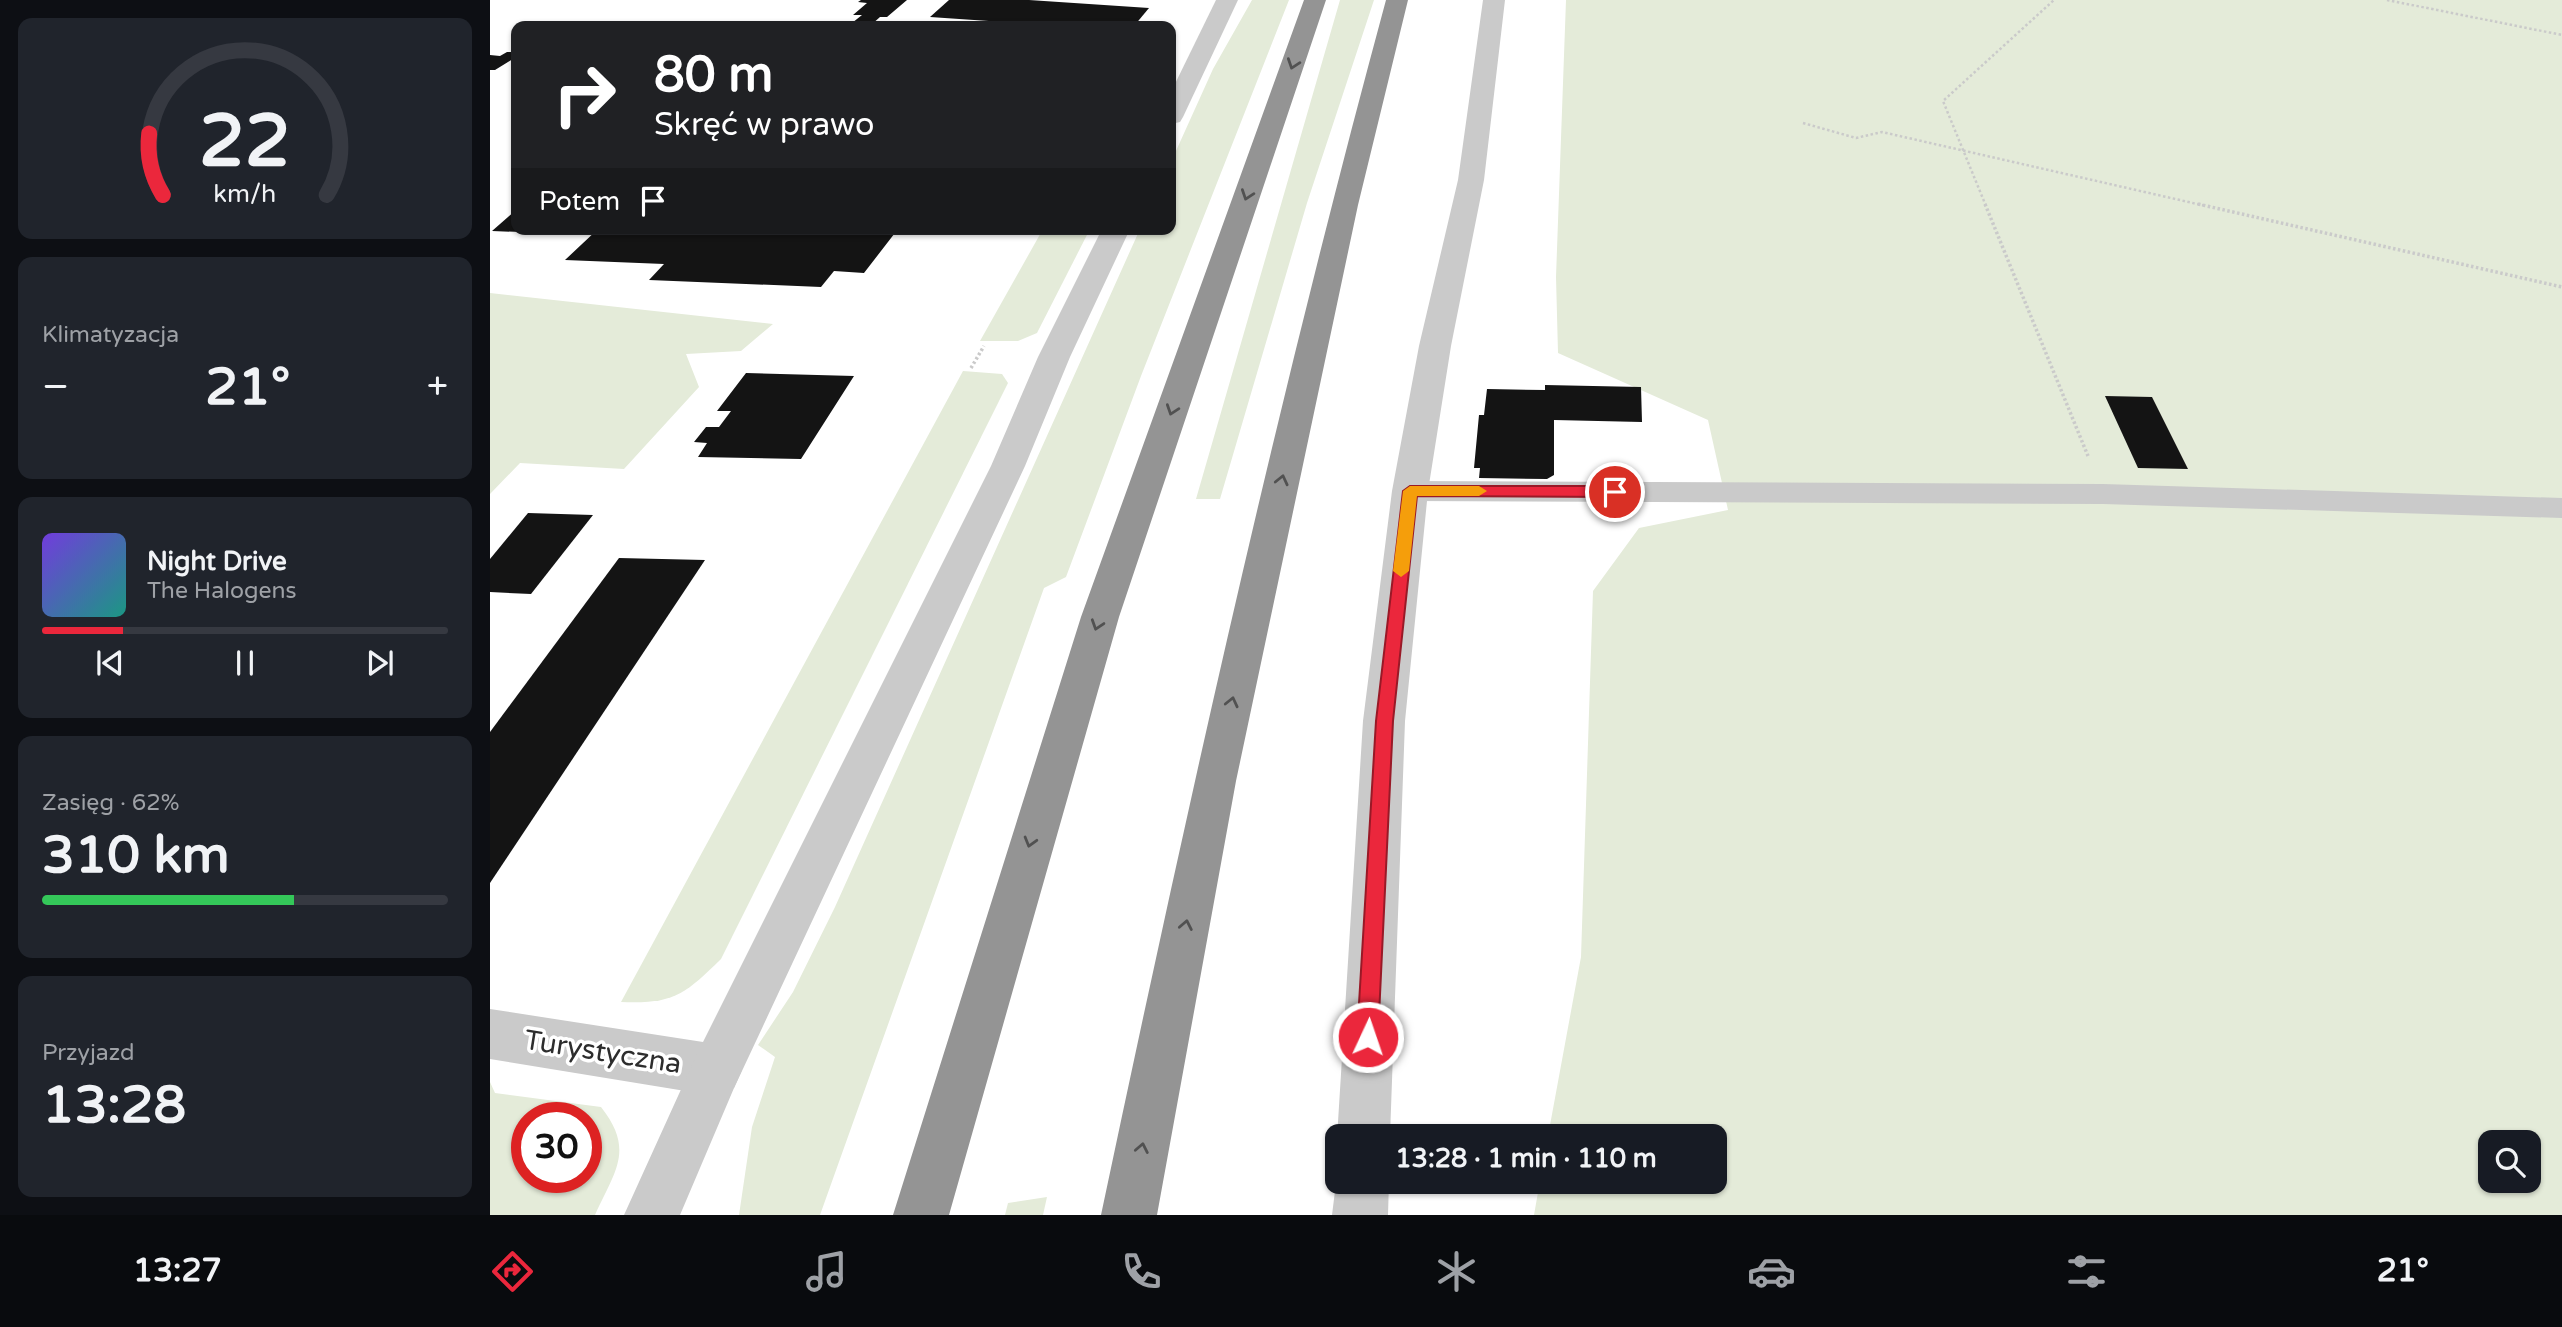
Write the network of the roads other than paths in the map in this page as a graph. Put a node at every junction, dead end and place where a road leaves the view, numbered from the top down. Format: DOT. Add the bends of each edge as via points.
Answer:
graph roads {
  1 [pos="1227,0"];
  2 [pos="1315,0"];
  3 [pos="1397,0"];
  4 [pos="1494,0"];
  5 [pos="1176,107"];
  6 [pos="1113,235"];
  7 [pos="1410,491"];
  8 [pos="2562,508"];
  9 [pos="490,1034"];
  10 [pos="716,1070"];
  11 [pos="1364,1124"];
  12 [pos="1361,1194"];
  13 [pos="652,1215"];
  14 [pos="921,1215"];
  15 [pos="1129,1215"];
  16 [pos="1360,1215"];
  1 -- 5 [label="street"];
  2 -- 14 [label="highway, one-way" via="1100,617"];
  15 -- 3 [label="highway, one-way" via="1214,781 1344,205"];
  4 -- 7 [label="street" via="1471,180"];
  6 -- 10 [label="street" via="1008,466"];
  7 -- 8 [label="lane" via="2104,494"];
  7 -- 11 [label="street" via="1384,721"];
  9 -- 10 [label="street, Turystyczna"];
  10 -- 13 [label="street"];
  12 -- 16 [label="street"];
}
